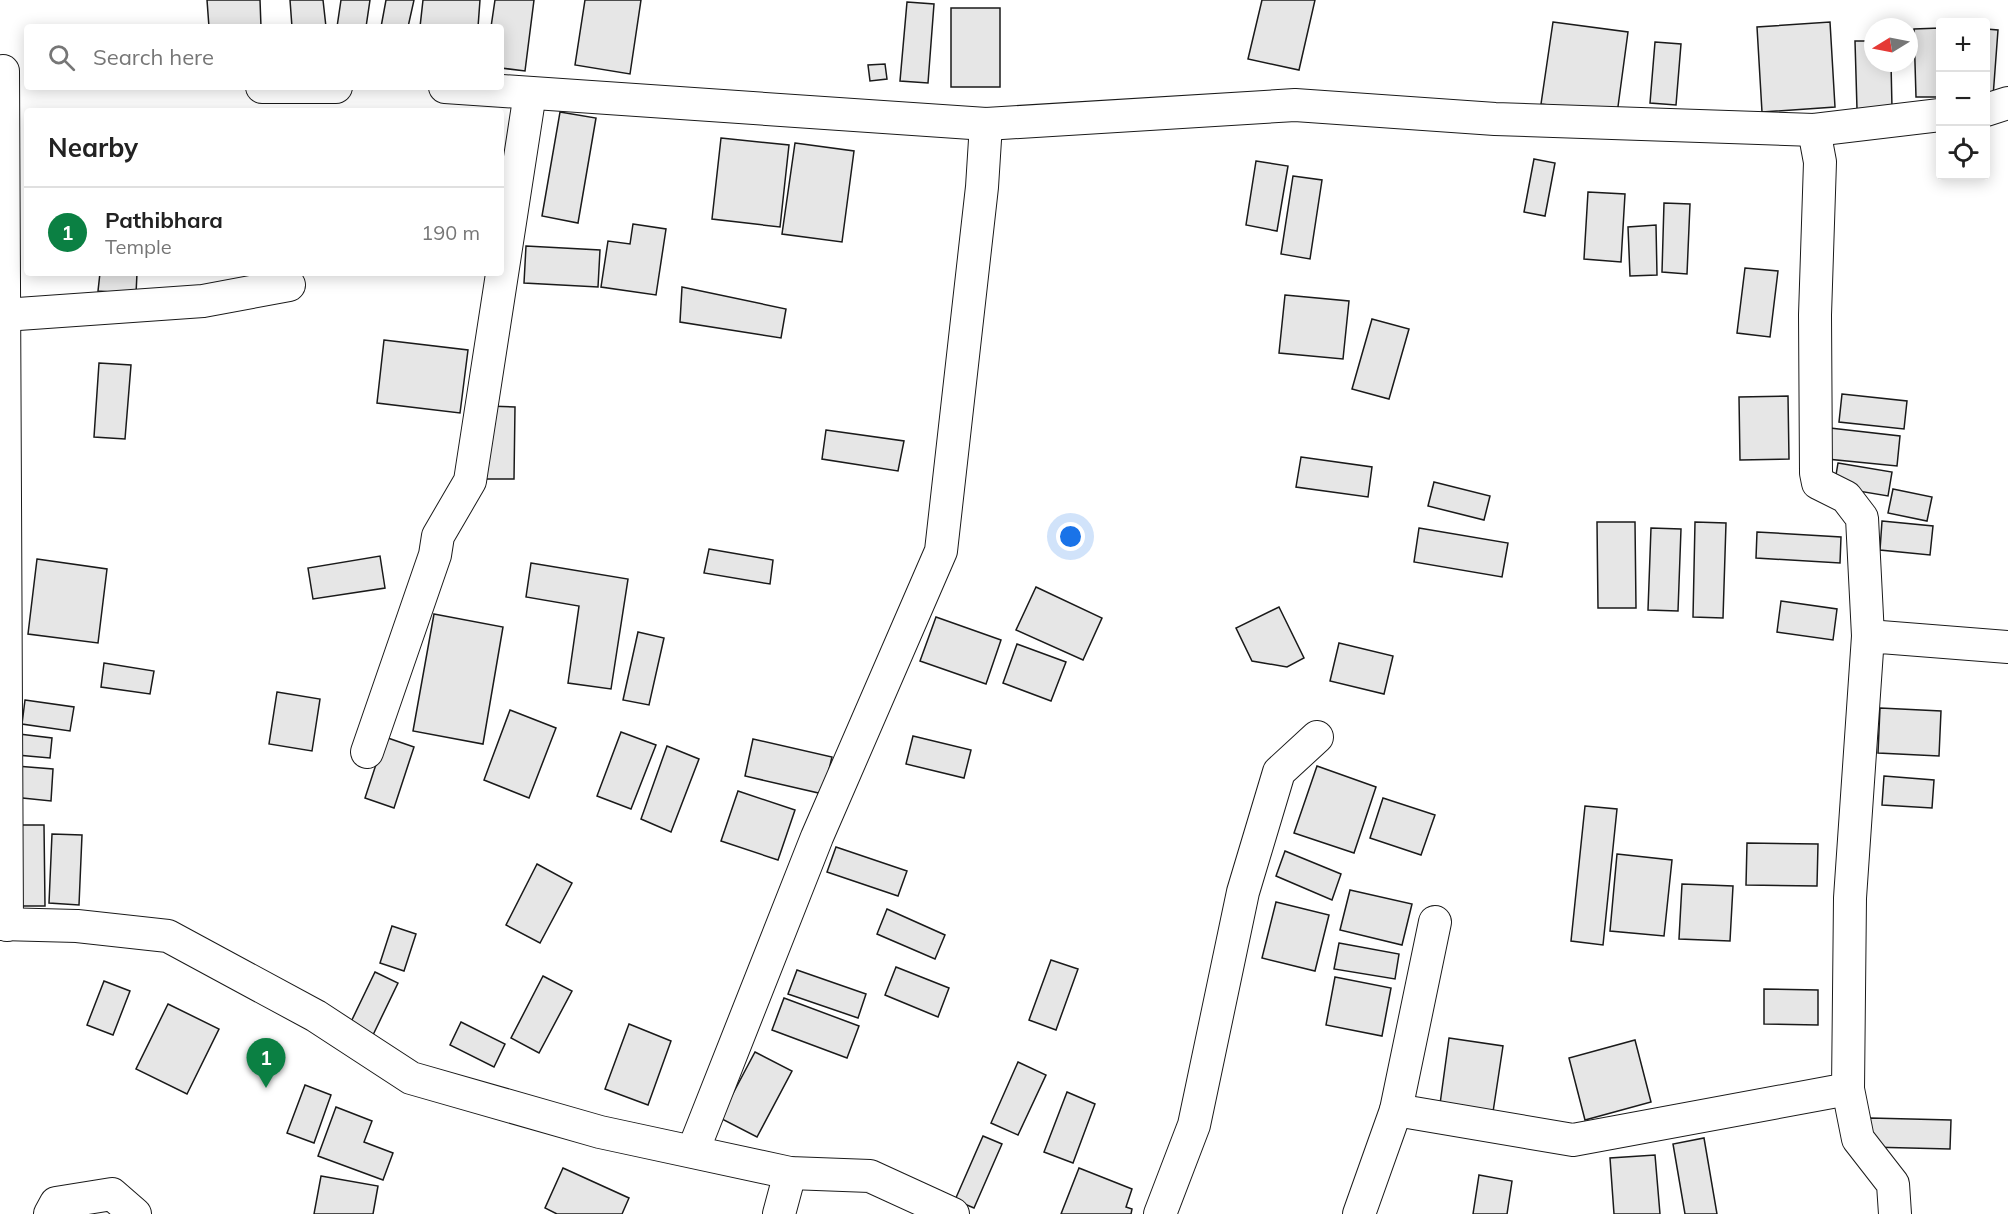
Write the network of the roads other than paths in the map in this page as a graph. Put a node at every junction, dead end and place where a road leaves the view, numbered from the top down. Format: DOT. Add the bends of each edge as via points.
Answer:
graph roads {
  1 [pos="10,72"];
  2 [pos="488,90"];
  3 [pos="530,93"];
  4 [pos="2008,103"];
  5 [pos="1990,109"];
  6 [pos="1936,116"];
  7 [pos="986,124"];
  8 [pos="1814,130"];
  9 [pos="504,261"];
  10 [pos="502,276"];
  11 [pos="289,285"];
  12 [pos="4,315"];
  13 [pos="1868,636"];
  14 [pos="2008,646"];
  15 [pos="1317,737"];
  16 [pos="367,752"];
  17 [pos="1435,922"];
  18 [pos="3,924"];
  19 [pos="1848,1089"];
  20 [pos="1396,1110"];
  21 [pos="693,1150"];
  22 [pos="790,1173"];
  23 [pos="50,1214"];
  24 [pos="135,1214"];
  25 [pos="779,1214"];
  26 [pos="953,1214"];
  27 [pos="1160,1214"];
  28 [pos="1359,1214"];
  29 [pos="1895,1214"];
  1 -- 12 [label="street"];
  2 -- 3 [label="street"];
  3 -- 7 [label="street"];
  3 -- 9 [label="street"];
  4 -- 5 [label="street"];
  6 -- 8 [label="street"];
  7 -- 8 [label="street" via="1295,105 1495,119"];
  7 -- 21 [label="street" via="941,551 817,837"];
  8 -- 13 [label="street" via="1820,162 1815,315 1816,473 1818,483 1846,497 1862,518"];
  10 -- 16 [label="street" via="470,481 438,536 435,555"];
  11 -- 12 [label="street" via="203,301"];
  12 -- 18 [label="street"];
  13 -- 14 [label="street"];
  13 -- 19 [label="street" via="1850,898"];
  15 -- 27 [label="street" via="1279,772 1243,892 1194,1125"];
  17 -- 20 [label="street"];
  18 -- 21 [label="street" via="78,926 168,936 316,1016 411,1078 600,1132"];
  19 -- 20 [label="street" via="1573,1140"];
  19 -- 29 [label="street" via="1858,1139 1893,1184"];
  20 -- 28 [label="street"];
  21 -- 22 [label="street"];
  22 -- 25 [label="street"];
  22 -- 26 [label="street" via="870,1176"];
  23 -- 24 [label="street" via="56,1203 112,1194"];
}
